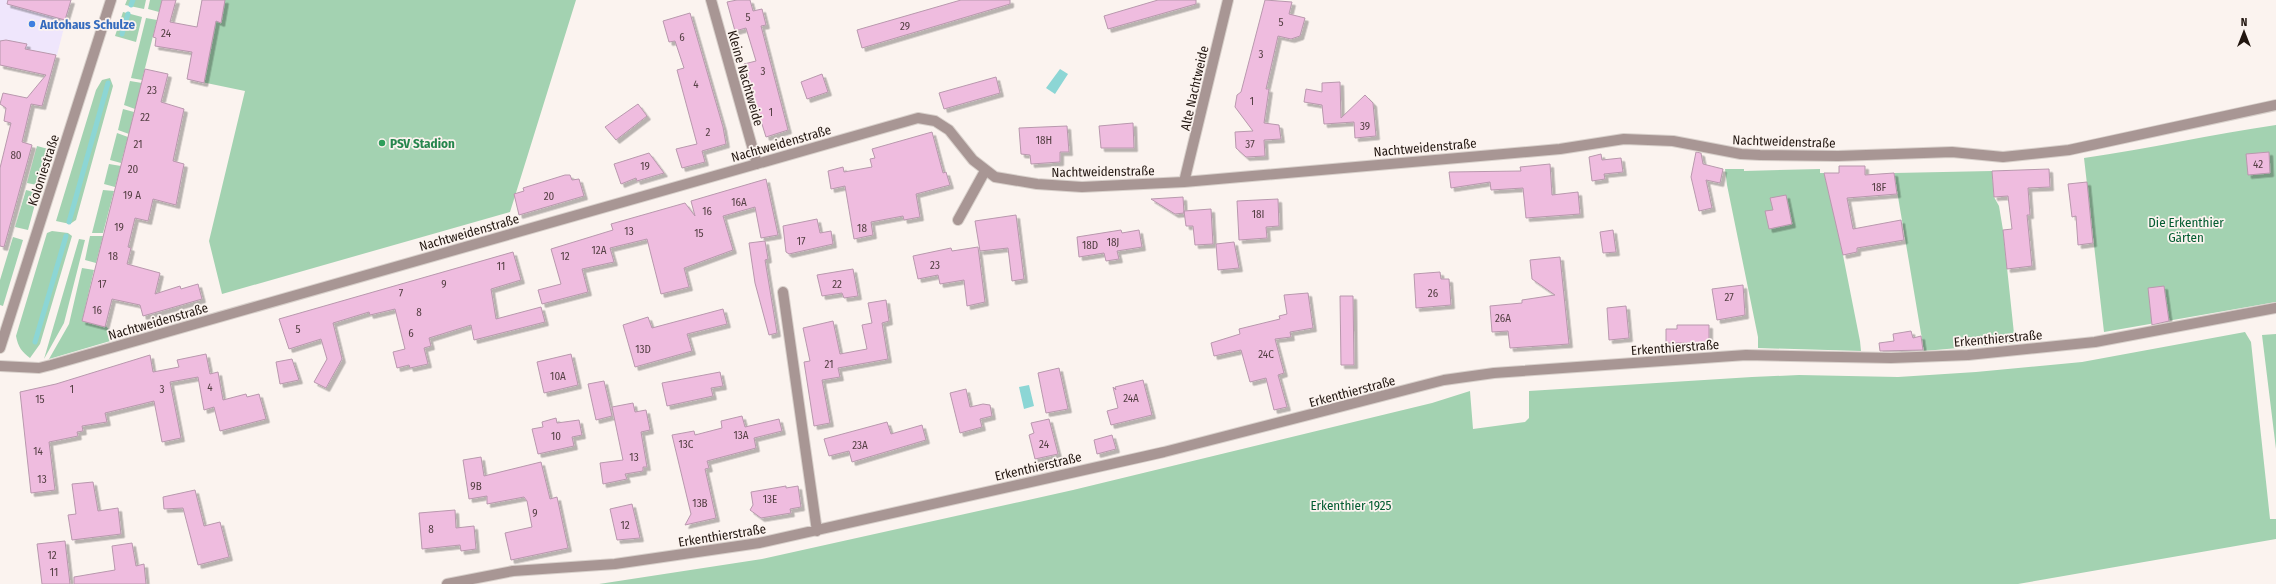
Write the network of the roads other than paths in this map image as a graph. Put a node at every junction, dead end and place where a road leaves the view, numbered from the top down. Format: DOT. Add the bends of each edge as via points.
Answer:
graph roads {
  1 [pos="111,0"];
  2 [pos="711,0"];
  3 [pos="1228,0"];
  4 [pos="2276,106"];
  5 [pos="757,164"];
  6 [pos="985,171"];
  7 [pos="1184,182"];
  8 [pos="958,220"];
  9 [pos="783,292"];
  10 [pos="2276,308"];
  11 [pos="0,346"];
  12 [pos="0,366"];
  13 [pos="817,531"];
  14 [pos="447,584"];
  1 -- 11 [label="street, Koloniestraße"];
  2 -- 5 [label="street, Kleine Nachtweide"];
  3 -- 7 [label="street, Alte Nachtweide"];
  4 -- 7 [label="street, Nachtweidenstraße" via="2069,150 2003,157 1952,152 1838,156 1760,155 1741,154 1673,141 1624,139 1560,149"];
  5 -- 6 [label="street, Nachtweidenstraße" via="918,118 934,121 949,130"];
  5 -- 12 [label="street, Nachtweidenstraße" via="51,365 39,368"];
  6 -- 7 [label="street, Nachtweidenstraße" via="1007,180 1054,186"];
  6 -- 8 [label="street"];
  9 -- 13 [label="street"];
  10 -- 13 [label="street, Erkenthierstraße" via="2095,342 1968,355 1891,358 1746,356 1523,370 1444,380 1164,452"];
  13 -- 14 [label="street, Erkenthierstraße" via="720,550 615,564 513,571"];
}
